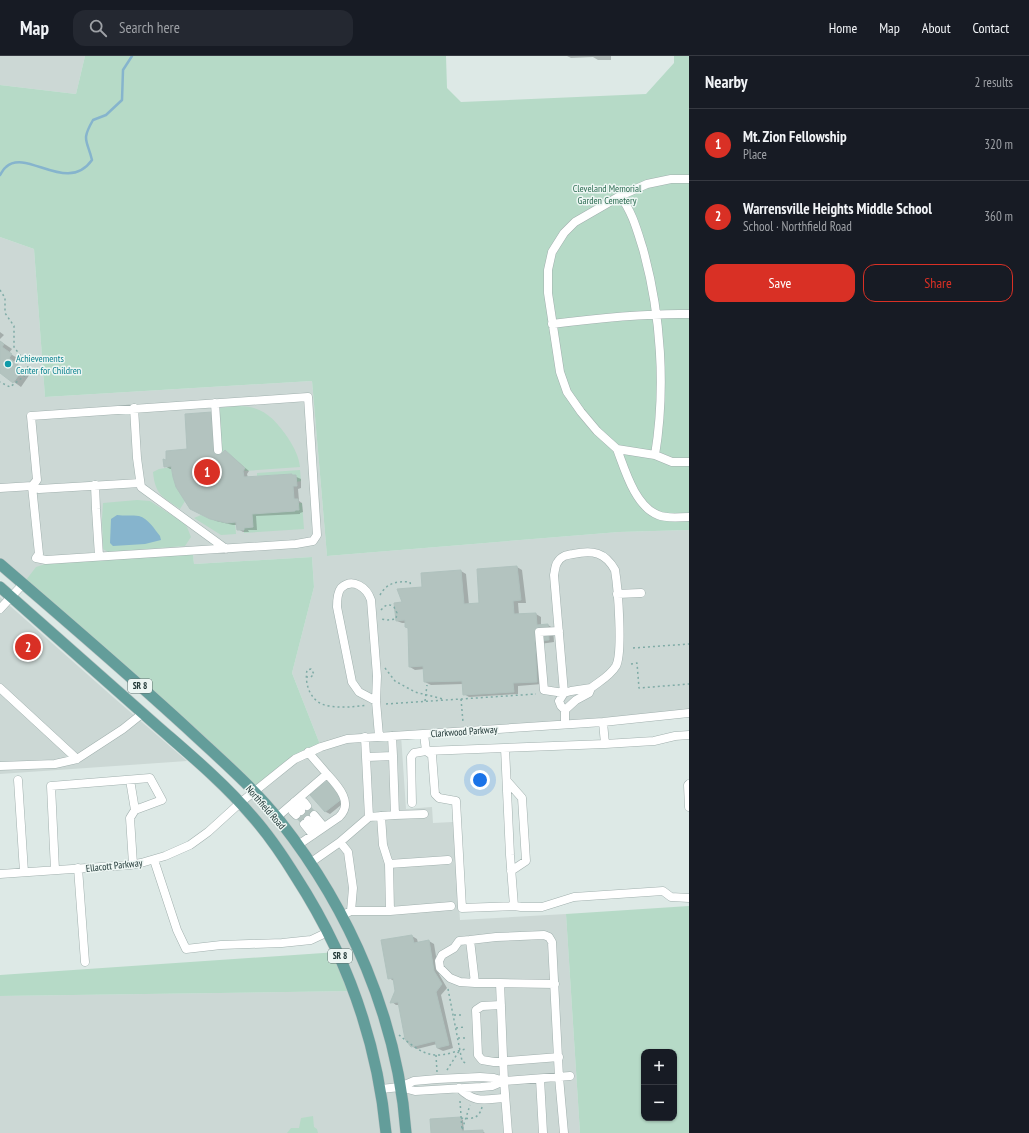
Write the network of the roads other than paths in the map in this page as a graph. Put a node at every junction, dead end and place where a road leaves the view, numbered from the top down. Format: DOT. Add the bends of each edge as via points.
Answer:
graph roads {
  1 [pos="689,179"];
  2 [pos="620,196"];
  3 [pos="656,314"];
  4 [pos="689,314"];
  5 [pos="552,324"];
  6 [pos="215,403"];
  7 [pos="134,408"];
  8 [pos="617,449"];
  9 [pos="218,450"];
  10 [pos="655,455"];
  11 [pos="689,462"];
  12 [pos="140,483"];
  13 [pos="95,485"];
  14 [pos="32,486"];
  15 [pos="0,488"];
  16 [pos="689,517"];
  17 [pos="226,549"];
  18 [pos="99,556"];
  19 [pos="0,564"];
  20 [pos="23,584"];
  21 [pos="0,587"];
  22 [pos="641,593"];
  23 [pos="617,594"];
  24 [pos="12,597"];
  25 [pos="0,609"];
  26 [pos="559,630"];
  27 [pos="0,688"];
  28 [pos="591,688"];
  29 [pos="564,693"];
  30 [pos="376,701"];
  31 [pos="565,710"];
  32 [pos="143,713"];
  33 [pos="689,713"];
  34 [pos="603,722"];
  35 [pos="565,724"];
  36 [pos="424,734"];
  37 [pos="689,735"];
  38 [pos="379,736"];
  39 [pos="392,736"];
  40 [pos="365,737"];
  41 [pos="605,744"];
  42 [pos="505,748"];
  43 [pos="426,751"];
  44 [pos="308,752"];
  45 [pos="393,756"];
  46 [pos="367,757"];
  47 [pos="77,759"];
  48 [pos="0,766"];
  49 [pos="327,774"];
  50 [pos="18,780"];
  51 [pos="130,780"];
  52 [pos="507,781"];
  53 [pos="689,784"];
  54 [pos="254,792"];
  55 [pos="240,803"];
  56 [pos="412,803"];
  57 [pos="689,807"];
  58 [pos="135,810"];
  59 [pos="424,814"];
  60 [pos="395,815"];
  61 [pos="381,816"];
  62 [pos="277,817"];
  63 [pos="369,817"];
  64 [pos="309,819"];
  65 [pos="318,831"];
  66 [pos="340,842"];
  67 [pos="298,845"];
  68 [pos="154,860"];
  69 [pos="448,860"];
  70 [pos="310,863"];
  71 [pos="133,864"];
  72 [pos="388,864"];
  73 [pos="78,868"];
  74 [pos="55,870"];
  75 [pos="511,871"];
  76 [pos="24,872"];
  77 [pos="0,874"];
  78 [pos="689,898"];
  79 [pos="451,906"];
  80 [pos="514,906"];
  81 [pos="390,911"];
  82 [pos="347,913"];
  83 [pos="328,932"];
  84 [pos="470,940"];
  85 [pos="85,962"];
  86 [pos="475,983"];
  87 [pos="500,984"];
  88 [pos="555,984"];
  89 [pos="501,1005"];
  90 [pos="558,1057"];
  91 [pos="504,1061"];
  92 [pos="570,1076"];
  93 [pos="560,1077"];
  94 [pos="540,1079"];
  95 [pos="504,1081"];
  96 [pos="400,1087"];
  97 [pos="459,1088"];
  98 [pos="381,1089"];
  99 [pos="505,1098"];
  100 [pos="386,1133"];
  101 [pos="406,1133"];
  102 [pos="508,1133"];
  103 [pos="543,1133"];
  104 [pos="564,1133"];
  1 -- 2 [label="street" via="671,179 646,184"];
  2 -- 3 [label="street" via="631,213 640,240 653,289"];
  2 -- 5 [label="street" via="576,222 564,233 552,252 548,270"];
  3 -- 4 [label="street"];
  3 -- 5 [label="street"];
  3 -- 10 [label="street" via="661,380"];
  5 -- 8 [label="street" via="560,372 568,392 580,412"];
  6 -- 7 [label="street"];
  6 -- 9 [label="street"];
  6 -- 17 [label="street" via="308,397 317,534 313,541 296,544"];
  7 -- 12 [label="street"];
  7 -- 14 [label="street" via="31,416 37,480"];
  8 -- 10 [label="street"];
  8 -- 16 [label="street" via="631,484 644,505 658,515"];
  10 -- 11 [label="street" via="672,462"];
  12 -- 13 [label="street"];
  12 -- 17 [label="street" via="141,487 160,502"];
  13 -- 14 [label="street" via="39,488"];
  13 -- 18 [label="street"];
  14 -- 15 [label="street"];
  14 -- 18 [label="street" via="39,554 36,558 46,560"];
  17 -- 18 [label="street"];
  19 -- 20 [label="main road, Northfield Road / SR 8"];
  20 -- 24 [label="street"];
  20 -- 54 [label="main road, Northfield Road / SR 8" via="161,704"];
  21 -- 24 [label="main road, Northfield Road / SR 8"];
  22 -- 23 [label="street"];
  23 -- 26 [label="street" via="615,570 611,562 592,552 564,556 556,563 554,575"];
  23 -- 28 [label="street" via="620,651 617,664 609,675"];
  24 -- 25 [label="street"];
  24 -- 32 [label="main road, Northfield Road / SR 8"];
  26 -- 29 [label="street"];
  26 -- 29 [label="street" via="539,632 544,690"];
  27 -- 47 [label="street"];
  28 -- 29 [label="street"];
  28 -- 31 [label="street" via="589,693"];
  29 -- 31 [label="street" via="559,701"];
  30 -- 30 [label="street" via="377,676 371,600 363,588 356,584 348,585 341,589 337,607 352,682 359,692"];
  30 -- 38 [label="street"];
  31 -- 35 [label="street"];
  32 -- 47 [label="street"];
  32 -- 55 [label="main road, Northfield Road / SR 8" via="212,774"];
  33 -- 34 [label="street, Clarkwood Parkway"];
  34 -- 35 [label="street, Clarkwood Parkway"];
  34 -- 41 [label="street"];
  35 -- 36 [label="street, Clarkwood Parkway"];
  36 -- 39 [label="street, Clarkwood Parkway"];
  36 -- 43 [label="street"];
  37 -- 41 [label="street" via="654,741"];
  38 -- 39 [label="street, Clarkwood Parkway"];
  38 -- 40 [label="street, Clarkwood Parkway"];
  39 -- 45 [label="street"];
  40 -- 44 [label="street, Clarkwood Parkway" via="347,739"];
  40 -- 46 [label="street"];
  41 -- 42 [label="street"];
  42 -- 43 [label="street"];
  42 -- 52 [label="street"];
  43 -- 56 [label="street" via="411,757"];
  43 -- 80 [label="street" via="432,755 435,794 439,798 456,801 462,908"];
  44 -- 49 [label="street"];
  44 -- 54 [label="street, Clarkwood Parkway" via="295,759"];
  45 -- 46 [label="street"];
  45 -- 60 [label="street"];
  46 -- 63 [label="street"];
  47 -- 48 [label="street" via="55,764"];
  49 -- 62 [label="street" via="299,808"];
  49 -- 65 [label="street" via="341,788 346,807 345,812"];
  50 -- 76 [label="street"];
  51 -- 58 [label="street"];
  51 -- 58 [label="street" via="150,778 162,800"];
  51 -- 74 [label="street" via="51,786"];
  52 -- 75 [label="street"];
  52 -- 75 [label="street" via="522,798 526,861"];
  53 -- 57 [label="street"];
  54 -- 55 [label="street, Ellacott Parkway"];
  54 -- 62 [label="main road, Northfield Road / SR 8"];
  55 -- 68 [label="street, Ellacott Parkway" via="200,838 178,851"];
  55 -- 83 [label="main road, Northfield Road / SR 8" via="287,863"];
  58 -- 71 [label="street" via="130,818"];
  59 -- 60 [label="street"];
  60 -- 61 [label="street"];
  61 -- 63 [label="street"];
  61 -- 72 [label="street" via="383,845"];
  62 -- 67 [label="main road, Northfield Road / SR 8"];
  63 -- 66 [label="street"];
  64 -- 65 [label="street"];
  65 -- 67 [label="street"];
  66 -- 70 [label="street"];
  66 -- 82 [label="street" via="348,852 353,888"];
  67 -- 70 [label="main road, Northfield Road / SR 8"];
  68 -- 71 [label="street, Ellacott Parkway"];
  68 -- 83 [label="street" via="177,930 186,949 311,940"];
  69 -- 72 [label="street"];
  70 -- 82 [label="main road, Northfield Road / SR 8"];
  71 -- 73 [label="street, Ellacott Parkway"];
  72 -- 81 [label="street"];
  73 -- 74 [label="street, Ellacott Parkway"];
  73 -- 85 [label="street"];
  74 -- 76 [label="street, Ellacott Parkway"];
  75 -- 80 [label="street"];
  76 -- 77 [label="street, Ellacott Parkway"];
  78 -- 80 [label="street" via="671,897 663,891 574,897 542,907"];
  79 -- 81 [label="street"];
  81 -- 82 [label="street"];
  82 -- 96 [label="main road, Northfield Road / SR 8" via="380,1006"];
  83 -- 98 [label="main road, Northfield Road / SR 8" via="361,1009"];
  84 -- 86 [label="street"];
  84 -- 86 [label="street" via="459,941 454,948 442,955 439,961 440,968 450,978"];
  84 -- 88 [label="street" via="529,935 549,937 552,942"];
  86 -- 87 [label="street"];
  87 -- 88 [label="street"];
  87 -- 89 [label="street"];
  88 -- 90 [label="street"];
  89 -- 91 [label="street"];
  89 -- 91 [label="street" via="482,1006 476,1010 476,1020 478,1055 486,1061"];
  90 -- 91 [label="street"];
  90 -- 93 [label="street"];
  91 -- 95 [label="street"];
  92 -- 93 [label="street"];
  93 -- 94 [label="street"];
  93 -- 104 [label="street"];
  94 -- 95 [label="street"];
  94 -- 103 [label="street"];
  95 -- 96 [label="street" via="480,1077 437,1079 414,1081"];
  95 -- 97 [label="street" via="492,1086"];
  95 -- 99 [label="street"];
  96 -- 97 [label="street" via="415,1091"];
  96 -- 98 [label="street"];
  96 -- 101 [label="main road, Northfield Road / SR 8"];
  97 -- 99 [label="street" via="466,1096 474,1099"];
  98 -- 100 [label="main road, Northfield Road / SR 8"];
  99 -- 102 [label="street"];
}
